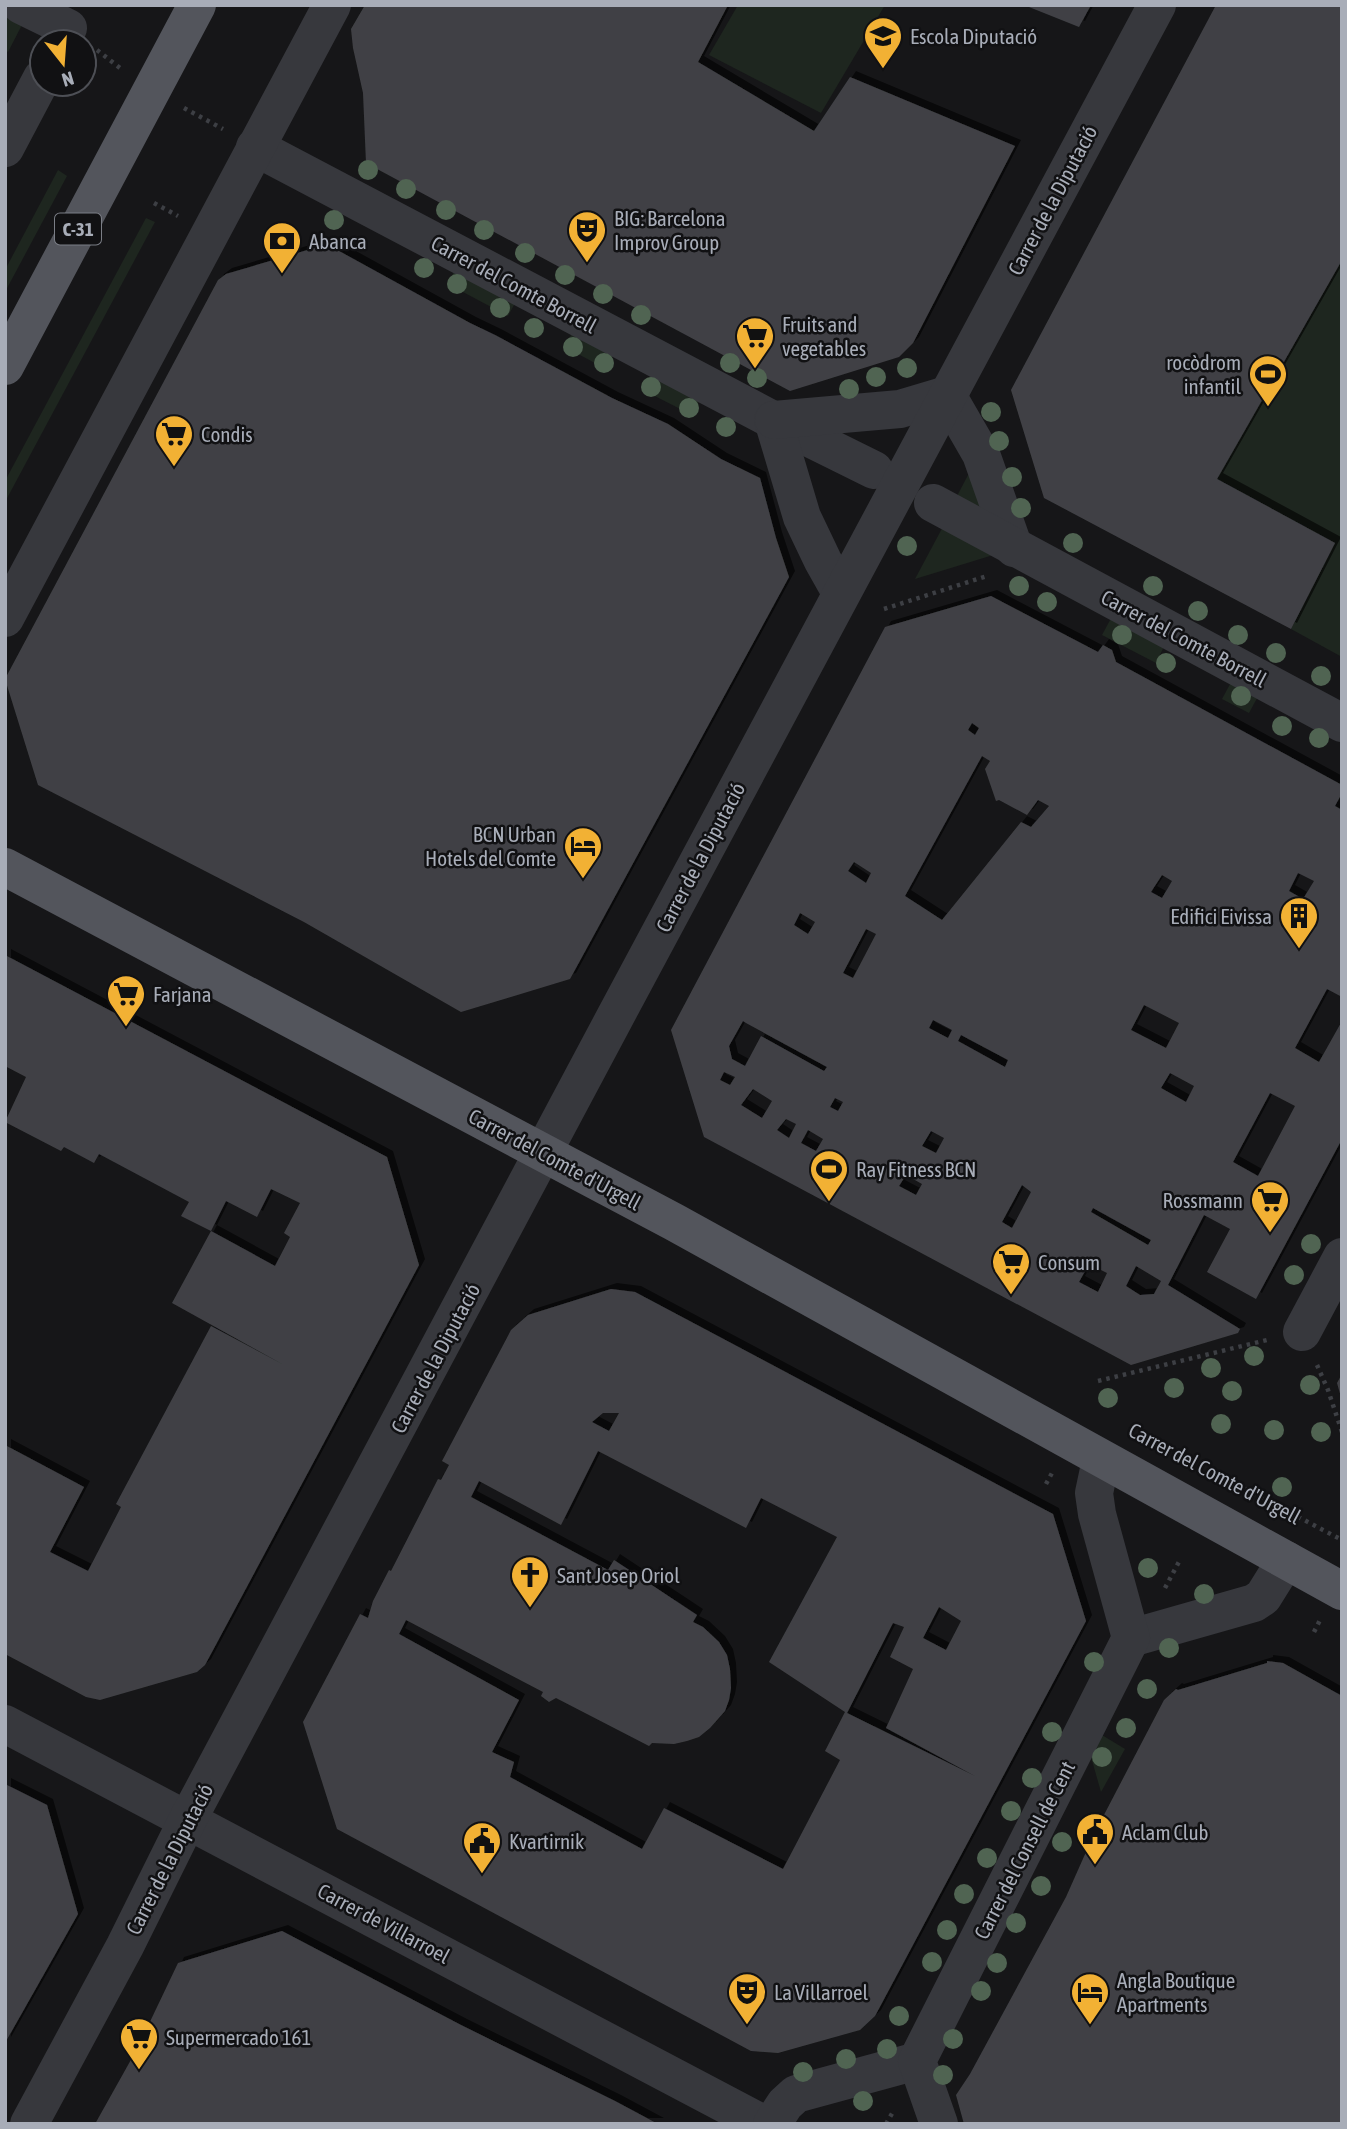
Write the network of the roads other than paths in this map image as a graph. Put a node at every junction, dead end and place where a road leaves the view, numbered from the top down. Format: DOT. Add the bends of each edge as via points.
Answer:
graph roads {
  1 [pos="21,5"];
  2 [pos="197,5"];
  3 [pos="332,5"];
  4 [pos="1157,5"];
  5 [pos="70,25"];
  6 [pos="31,98"];
  7 [pos="255,147"];
  8 [pos="5,148"];
  9 [pos="5,366"];
  10 [pos="947,395"];
  11 [pos="773,420"];
  12 [pos="874,470"];
  13 [pos="933,503"];
  14 [pos="1020,551"];
  15 [pos="841,593"];
  16 [pos="5,618"];
  17 [pos="1342,723"];
  18 [pos="5,867"];
  19 [pos="544,1153"];
  20 [pos="1342,1257"];
  21 [pos="1302,1332"];
  22 [pos="1101,1460"];
  23 [pos="1286,1560"];
  24 [pos="1342,1591"];
  25 [pos="1131,1638"];
  26 [pos="5,1724"];
  27 [pos="188,1819"];
  28 [pos="917,2061"];
  29 [pos="773,2117"];
  30 [pos="29,2124"];
  31 [pos="939,2124"];
  1 -- 5 [label="street"];
  2 -- 9 [label="main road, C-31"];
  3 -- 7 [label="street"];
  4 -- 10 [label="street, Carrer de la Diputació"];
  6 -- 8 [label="street"];
  7 -- 11 [label="street, Carrer del Comte Borrell"];
  7 -- 16 [label="street"];
  10 -- 11 [label="street" via="900,409"];
  10 -- 14 [label="street" via="981,454"];
  10 -- 15 [label="street, Carrer de la Diputació"];
  11 -- 12 [label="street, Carrer del Comte Borrell"];
  11 -- 15 [label="street" via="802,517"];
  13 -- 14 [label="street, Carrer del Comte Borrell"];
  14 -- 17 [label="street, Carrer del Comte Borrell"];
  15 -- 19 [label="street, Carrer de la Diputació"];
  18 -- 19 [label="main road, Carrer del Comte d'Urgell"];
  19 -- 22 [label="main road, Carrer del Comte d'Urgell"];
  19 -- 27 [label="street, Carrer de la Diputació"];
  20 -- 21 [label="street"];
  22 -- 23 [label="main road, Carrer del Comte d'Urgell"];
  22 -- 25 [label="street, Carrer del Comte d'Urgell" via="1094,1493 1097,1514"];
  23 -- 24 [label="main road, Carrer del Comte d'Urgell"];
  23 -- 25 [label="street" via="1263,1597 1254,1603"];
  25 -- 28 [label="street, Carrer del Consell de Cent"];
  26 -- 27 [label="street, Carrer de Villarroel"];
  27 -- 29 [label="street, Carrer de Villarroel"];
  27 -- 30 [label="street, Carrer de la Diputació"];
  28 -- 29 [label="street" via="796,2094"];
  28 -- 31 [label="street"];
}
